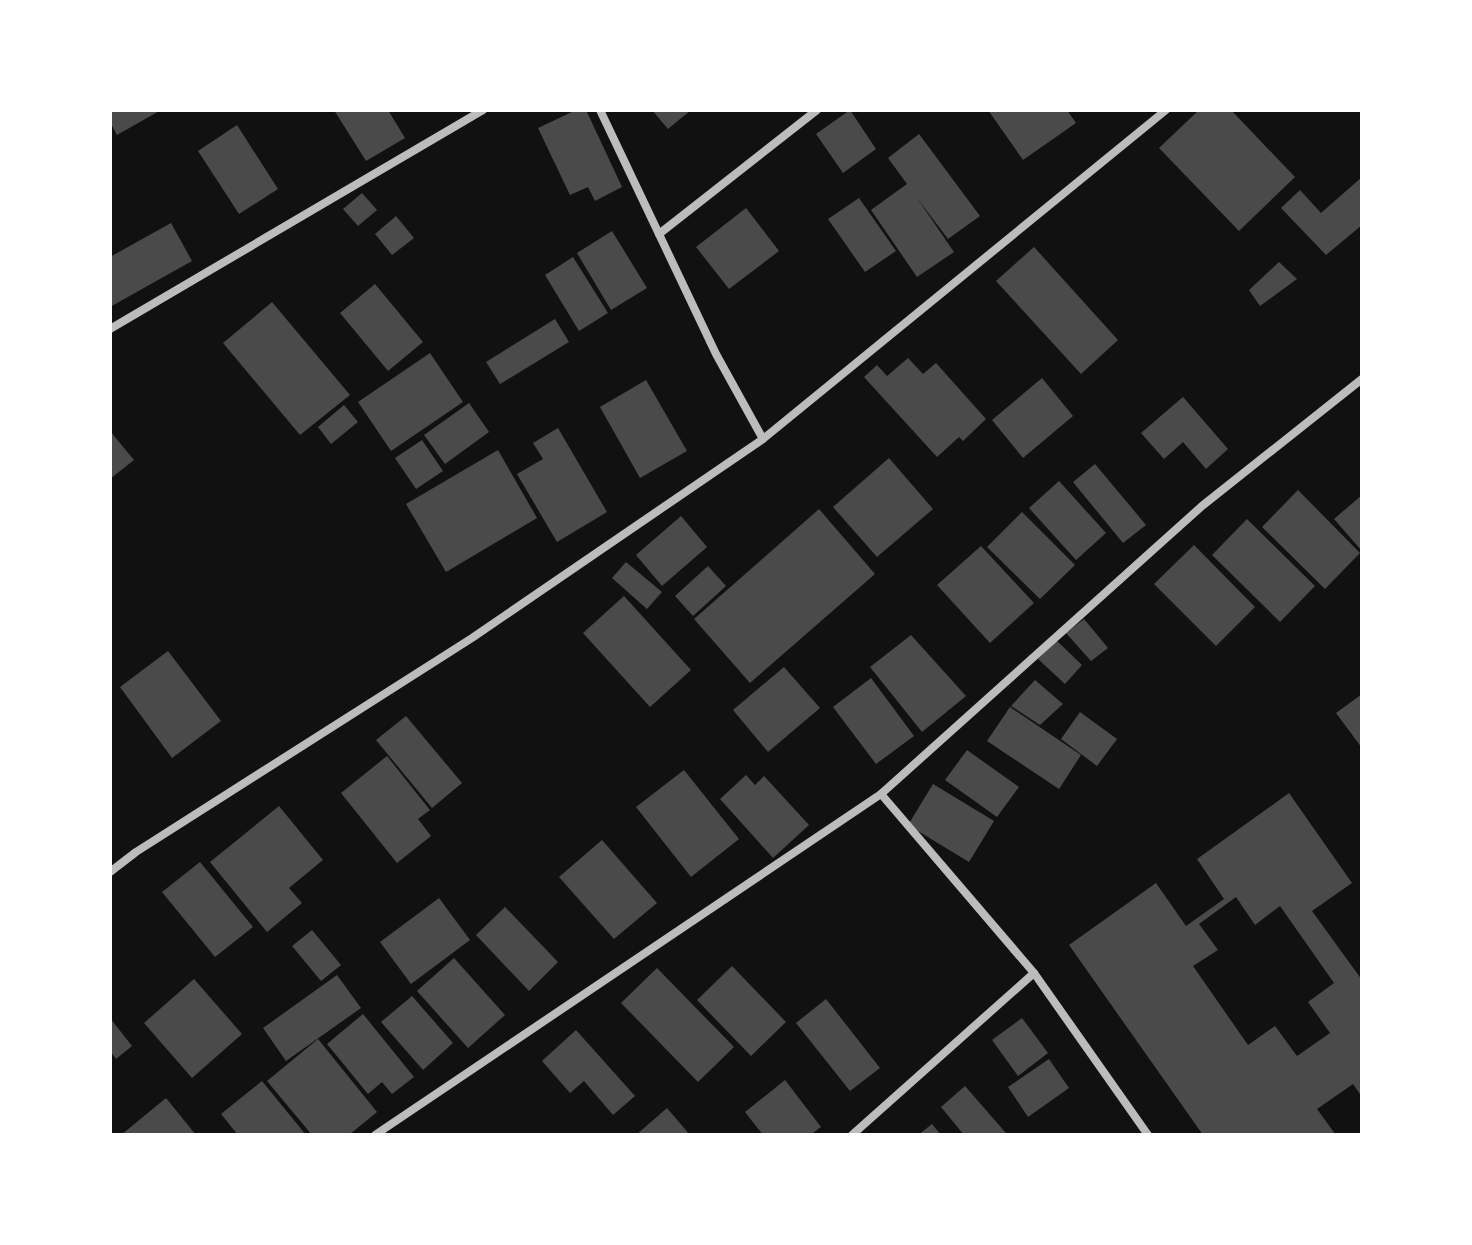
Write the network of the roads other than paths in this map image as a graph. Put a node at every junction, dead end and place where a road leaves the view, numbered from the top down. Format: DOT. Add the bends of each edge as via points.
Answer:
graph roads {
  1 [pos="483,110"];
  2 [pos="600,110"];
  3 [pos="817,110"];
  4 [pos="1166,110"];
  5 [pos="659,234"];
  6 [pos="110,329"];
  7 [pos="1362,379"];
  8 [pos="763,439"];
  9 [pos="881,794"];
  10 [pos="110,872"];
  11 [pos="1034,973"];
  12 [pos="375,1135"];
  13 [pos="852,1135"];
  14 [pos="1148,1135"];
  1 -- 6 [label="street"];
  2 -- 5 [label="street"];
  3 -- 5 [label="street"];
  4 -- 8 [label="street"];
  5 -- 8 [label="street"];
  7 -- 9 [label="street" via="1202,506"];
  8 -- 10 [label="street" via="472,638"];
  9 -- 11 [label="street"];
  9 -- 12 [label="street"];
  11 -- 13 [label="street"];
  11 -- 14 [label="street"];
}
